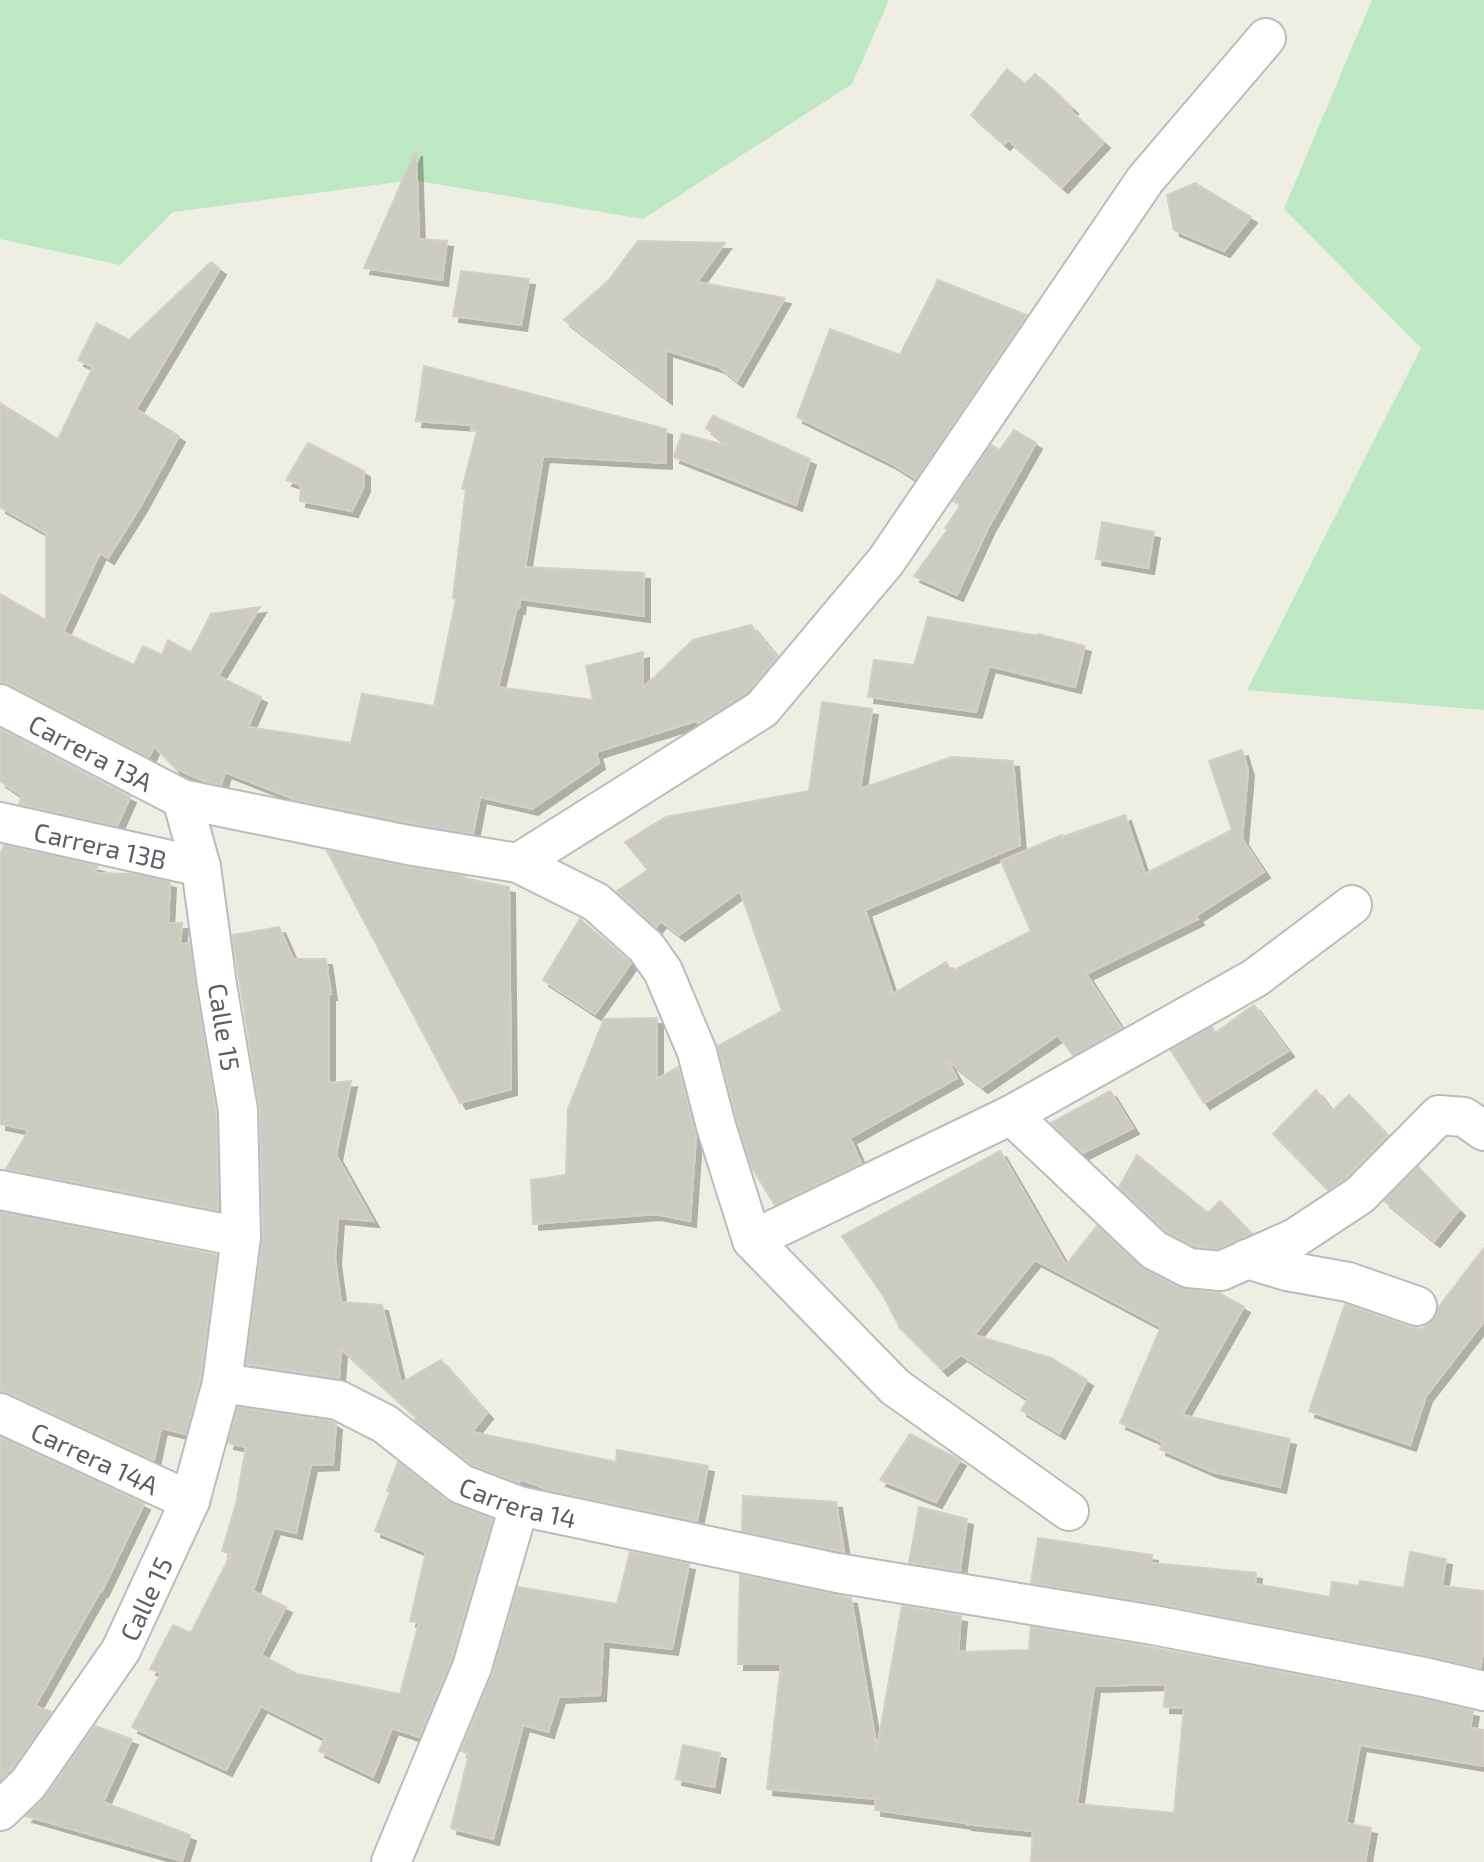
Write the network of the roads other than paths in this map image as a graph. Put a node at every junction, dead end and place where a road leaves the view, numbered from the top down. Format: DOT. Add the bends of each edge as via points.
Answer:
graph roads {
  1 [pos="1266,38"];
  2 [pos="0,704"];
  3 [pos="182,799"];
  4 [pos="0,822"];
  5 [pos="518,863"];
  6 [pos="201,867"];
  7 [pos="1352,905"];
  8 [pos="1011,1115"];
  9 [pos="1484,1131"];
  10 [pos="0,1190"];
  11 [pos="241,1237"];
  12 [pos="752,1240"];
  13 [pos="1247,1259"];
  14 [pos="1417,1306"];
  15 [pos="222,1383"];
  16 [pos="0,1413"];
  17 [pos="190,1501"];
  18 [pos="519,1506"];
  19 [pos="1069,1511"];
  20 [pos="1484,1691"];
  21 [pos="0,1811"];
  22 [pos="391,1862"];
  1 -- 5 [label="street" via="1145,180 886,561 762,709"];
  2 -- 3 [label="street, Carrera 13A"];
  3 -- 5 [label="street"];
  3 -- 6 [label="street, Calle 15"];
  4 -- 6 [label="street, Carrera 13B"];
  5 -- 12 [label="street" via="596,902 646,947 663,971 697,1052"];
  6 -- 11 [label="street, Calle 15" via="238,1110"];
  7 -- 8 [label="street" via="1255,978"];
  8 -- 12 [label="street"];
  8 -- 13 [label="street" via="1154,1250 1189,1268 1221,1271"];
  9 -- 13 [label="street" via="1464,1117 1439,1115 1360,1195 1295,1238"];
  10 -- 11 [label="street"];
  11 -- 15 [label="street, Calle 15"];
  12 -- 19 [label="street" via="895,1387"];
  13 -- 14 [label="street" via="1348,1282"];
  15 -- 17 [label="street, Calle 15"];
  15 -- 18 [label="street, Carrera 14" via="338,1400 384,1423 461,1484"];
  16 -- 17 [label="street, Carrera 14A"];
  17 -- 21 [label="street, Calle 15" via="121,1650 28,1784"];
  18 -- 20 [label="street, Carrera 14" via="837,1573 1153,1625"];
  18 -- 22 [label="street" via="472,1667"];
}
